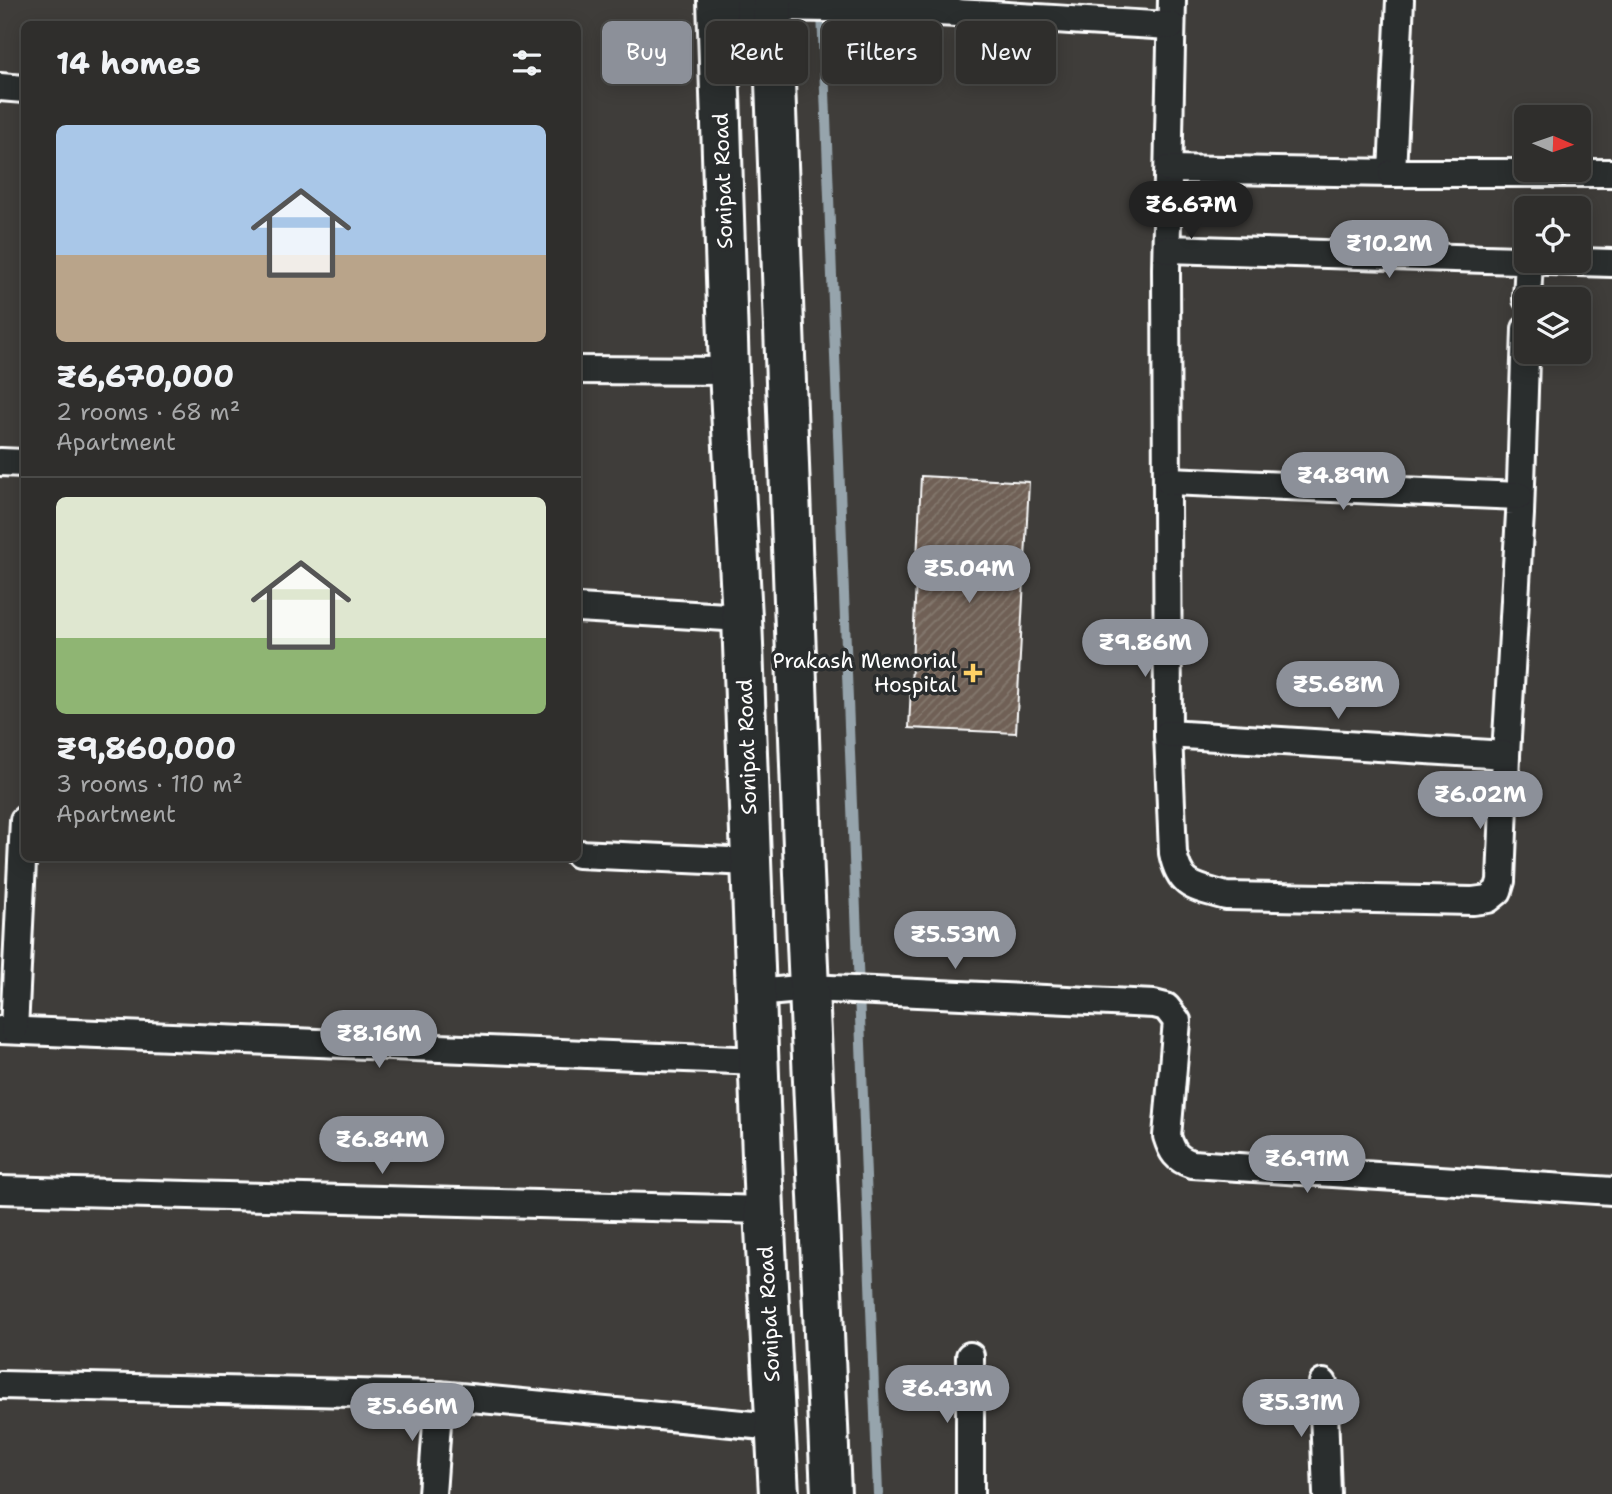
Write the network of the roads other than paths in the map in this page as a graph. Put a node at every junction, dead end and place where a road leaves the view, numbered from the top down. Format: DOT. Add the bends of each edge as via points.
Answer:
graph roads {
  1 [pos="1400,0"];
  2 [pos="772,3"];
  3 [pos="718,4"];
  4 [pos="1172,13"];
  5 [pos="0,88"];
  6 [pos="21,89"];
  7 [pos="1169,169"];
  8 [pos="1392,173"];
  9 [pos="1612,173"];
  10 [pos="1167,249"];
  11 [pos="1514,261"];
  12 [pos="1591,262"];
  13 [pos="1612,263"];
  14 [pos="1525,364"];
  15 [pos="581,370"];
  16 [pos="729,371"];
  17 [pos="0,462"];
  18 [pos="21,463"];
  19 [pos="1169,481"];
  20 [pos="1519,496"];
  21 [pos="581,608"];
  22 [pos="743,618"];
  23 [pos="1168,734"];
  24 [pos="1506,755"];
  25 [pos="581,854"];
  26 [pos="21,857"];
  27 [pos="751,862"];
  28 [pos="809,988"];
  29 [pos="757,993"];
  30 [pos="7,1030"];
  31 [pos="759,1061"];
  32 [pos="0,1190"];
  33 [pos="1612,1191"];
  34 [pos="764,1210"];
  35 [pos="970,1356"];
  36 [pos="1323,1383"];
  37 [pos="0,1385"];
  38 [pos="439,1395"];
  39 [pos="774,1427"];
  40 [pos="432,1494"];
  41 [pos="779,1494"];
  42 [pos="831,1494"];
  43 [pos="971,1494"];
  44 [pos="1327,1494"];
  1 -- 8 [label="street"];
  2 -- 3 [label="street"];
  2 -- 4 [label="street"];
  2 -- 28 [label="main road"];
  3 -- 16 [label="main road, Sonipat Road"];
  4 -- 7 [label="street"];
  5 -- 6 [label="street"];
  7 -- 8 [label="street"];
  7 -- 10 [label="street"];
  8 -- 9 [label="street"];
  10 -- 11 [label="street"];
  10 -- 19 [label="street"];
  12 -- 13 [label="street"];
  14 -- 20 [label="street"];
  15 -- 16 [label="street"];
  16 -- 22 [label="main road, Sonipat Road"];
  17 -- 18 [label="street"];
  19 -- 20 [label="street"];
  19 -- 23 [label="street"];
  20 -- 24 [label="street"];
  21 -- 22 [label="street"];
  22 -- 27 [label="main road, Sonipat Road"];
  23 -- 24 [label="street"];
  23 -- 24 [label="street" via="1177,871 1189,884 1226,896 1488,899 1501,881"];
  25 -- 27 [label="street"];
  26 -- 30 [label="street"];
  27 -- 29 [label="main road, Sonipat Road"];
  28 -- 29 [label="street"];
  28 -- 33 [label="street" via="1166,1007 1177,1021 1167,1136 1171,1150 1192,1164"];
  28 -- 42 [label="main road"];
  29 -- 31 [label="main road, Sonipat Road"];
  30 -- 31 [label="street"];
  31 -- 34 [label="main road, Sonipat Road"];
  32 -- 34 [label="street"];
  34 -- 39 [label="main road, Sonipat Road"];
  35 -- 43 [label="street"];
  36 -- 44 [label="street"];
  37 -- 38 [label="street"];
  38 -- 39 [label="street"];
  38 -- 40 [label="street"];
  39 -- 41 [label="main road, Sonipat Road"];
}
